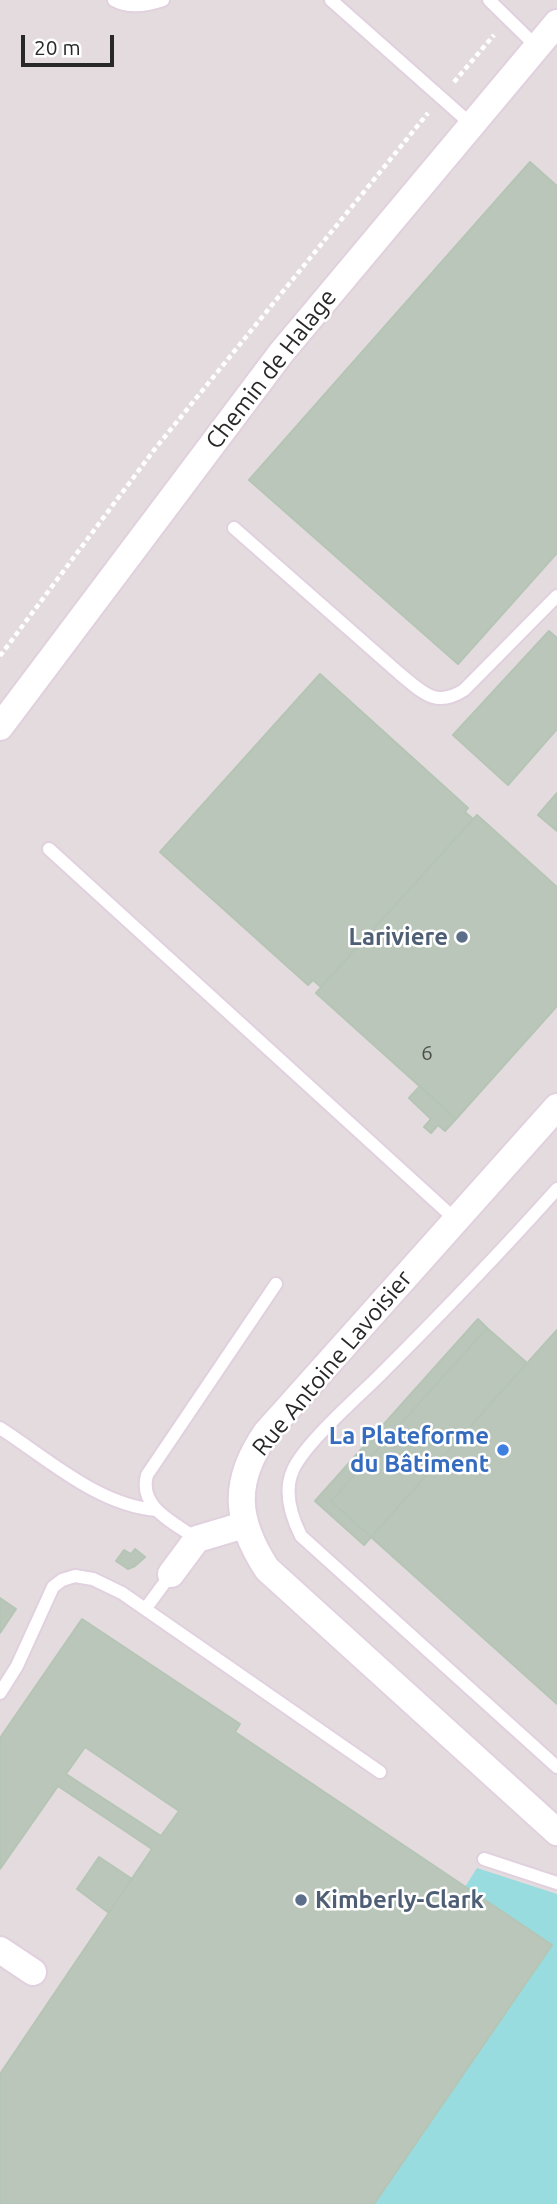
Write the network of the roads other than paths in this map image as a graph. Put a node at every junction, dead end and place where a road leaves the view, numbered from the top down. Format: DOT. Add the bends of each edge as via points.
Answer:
graph roads {
  1 [pos="114,0"];
  2 [pos="163,0"];
  3 [pos="331,0"];
  4 [pos="489,0"];
  5 [pos="557,23"];
  6 [pos="537,47"];
  7 [pos="472,125"];
  8 [pos="234,528"];
  9 [pos="557,596"];
  10 [pos="0,727"];
  11 [pos="49,849"];
  12 [pos="557,1107"];
  13 [pos="557,1189"];
  14 [pos="456,1220"];
  15 [pos="276,1284"];
  16 [pos="0,1428"];
  17 [pos="156,1510"];
  18 [pos="244,1525"];
  19 [pos="197,1539"];
  20 [pos="171,1574"];
  21 [pos="146,1608"];
  22 [pos="0,1693"];
  23 [pos="557,1767"];
  24 [pos="380,1772"];
  25 [pos="557,1832"];
  26 [pos="484,1859"];
  27 [pos="557,1883"];
  28 [pos="0,1950"];
  29 [pos="33,1972"];
  1 -- 2 [label="lane" via="147,6"];
  3 -- 7 [label="lane"];
  4 -- 6 [label="lane"];
  5 -- 6 [label="street, Chemin de Halage"];
  6 -- 7 [label="street, Chemin de Halage"];
  7 -- 10 [label="street, Chemin de Halage" via="281,353"];
  8 -- 9 [label="lane" via="400,674 437,698 449,700 464,690"];
  11 -- 14 [label="lane"];
  12 -- 14 [label="street, Rue Antoine Lavoisier"];
  13 -- 23 [label="lane" via="480,1275 321,1434 293,1470 288,1497 301,1536"];
  14 -- 18 [label="street, Rue Antoine Lavoisier" via="266,1433 243,1477"];
  15 -- 17 [label="lane" via="147,1475 147,1500"];
  16 -- 17 [label="lane" via="111,1500"];
  17 -- 19 [label="lane"];
  18 -- 19 [label="street"];
  18 -- 25 [label="street, Rue Antoine Lavoisier" via="267,1570 286,1590"];
  19 -- 20 [label="street"];
  20 -- 21 [label="lane"];
  21 -- 22 [label="lane" via="93,1579 75,1576 62,1580 44,1601 17,1666"];
  21 -- 24 [label="lane"];
  26 -- 27 [label="lane"];
  28 -- 29 [label="street"];
}
